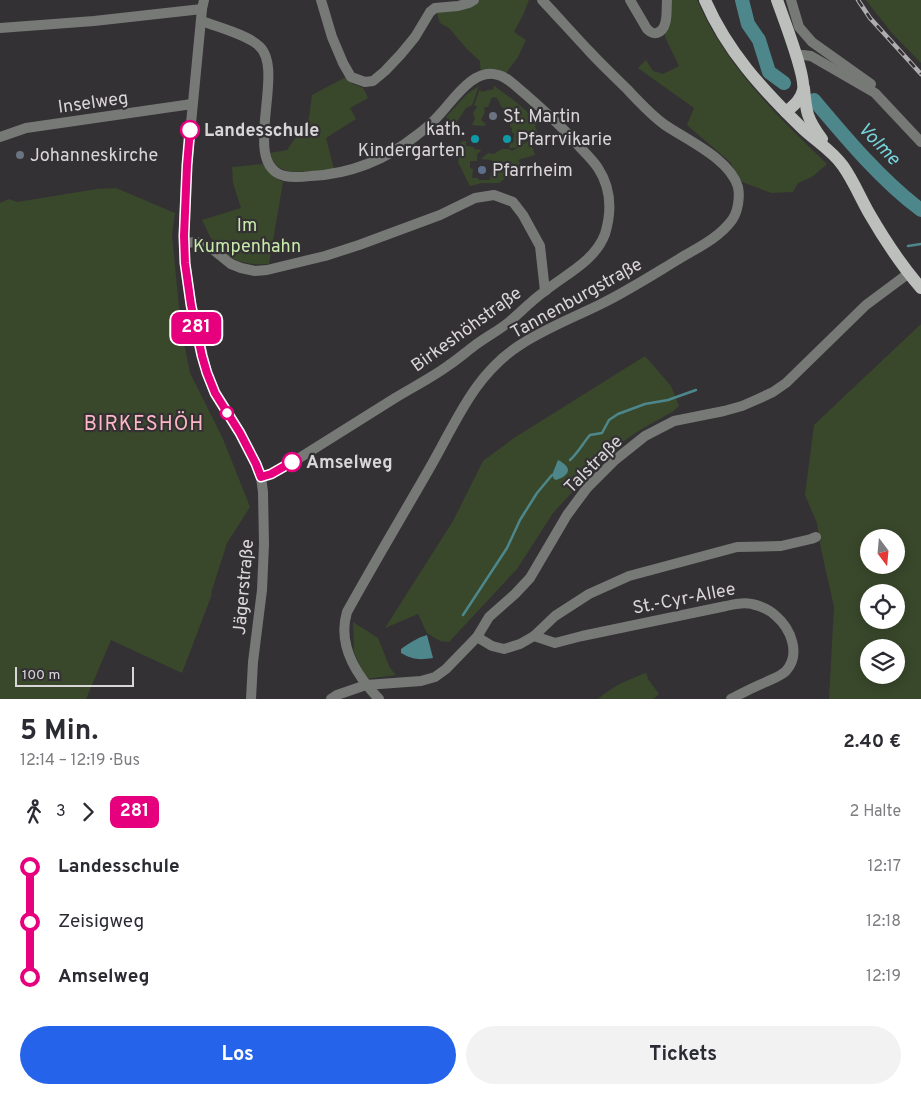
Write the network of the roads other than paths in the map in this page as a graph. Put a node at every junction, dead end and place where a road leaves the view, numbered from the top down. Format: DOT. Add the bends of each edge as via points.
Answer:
graph roads {
  1 [pos="322,0"];
  2 [pos="474,0"];
  3 [pos="542,0"];
  4 [pos="630,0"];
  5 [pos="667,0"];
  6 [pos="705,0"];
  7 [pos="777,0"];
  8 [pos="791,0"];
  9 [pos="203,4"];
  10 [pos="202,21"];
  11 [pos="0,28"];
  12 [pos="796,56"];
  13 [pos="804,88"];
  14 [pos="875,93"];
  15 [pos="192,104"];
  16 [pos="786,112"];
  17 [pos="0,137"];
  18 [pos="921,142"];
  19 [pos="835,156"];
  20 [pos="184,243"];
  21 [pos="909,274"];
  22 [pos="921,288"];
  23 [pos="545,291"];
  24 [pos="261,477"];
  25 [pos="816,537"];
  26 [pos="534,636"];
  27 [pos="476,637"];
  28 [pos="366,685"];
  29 [pos="251,699"];
  30 [pos="331,699"];
  31 [pos="379,699"];
  32 [pos="731,699"];
  1 -- 2 [label="street" via="343,63 351,76 365,82 373,81 385,71 435,8 458,6"];
  3 -- 28 [label="street, Tannenburgstraße" via="651,114 724,165 738,187 738,208 721,233 604,303 520,345 485,375 471,394 347,612 344,641"];
  4 -- 5 [label="street" via="647,29 655,34 665,25"];
  6 -- 16 [label="main road" via="729,45 754,79"];
  7 -- 12 [label="main road"];
  8 -- 14 [label="street" via="799,27 812,42 870,84"];
  9 -- 10 [label="street"];
  9 -- 11 [label="street" via="94,21"];
  10 -- 15 [label="street"];
  10 -- 23 [label="street" via="247,38 264,51 268,65 265,155 273,170 282,176 330,175 381,159 417,136 472,81 498,74 512,84 573,139 598,168 608,194 610,210 603,239 583,263"];
  12 -- 13 [label="main road"];
  12 -- 14 [label="street" via="811,56"];
  13 -- 16 [label="main road" via="797,102"];
  13 -- 19 [label="main road" via="810,123"];
  14 -- 18 [label="street"];
  15 -- 17 [label="street, Inselweg" via="26,128"];
  15 -- 20 [label="street"];
  16 -- 19 [label="main road"];
  19 -- 21 [label="main road"];
  20 -- 23 [label="street, Birkeshöhstraße" via="197,242 211,248 241,268 267,270 359,245 440,215 475,198 494,195 513,202 540,246"];
  20 -- 24 [label="street" via="191,305 207,373"];
  21 -- 22 [label="main road"];
  21 -- 27 [label="street, Talstraße" via="866,305 773,392 742,406 674,421 645,436 615,460 587,488 530,578 489,617"];
  23 -- 24 [label="street, Birkeshöhstraße" via="507,324 448,366 292,462"];
  24 -- 29 [label="street, Jägerstraße" via="264,509 262,590"];
  25 -- 26 [label="street" via="781,546 737,547 629,576 589,594 555,616"];
  26 -- 27 [label="street" via="504,649"];
  26 -- 32 [label="street, St.-Cyr-Allee" via="555,643 726,606 757,605 782,622 793,643 794,654 786,670 778,676"];
  27 -- 28 [label="street, Talstraße" via="435,677"];
  28 -- 30 [label="street, Talstraße"];
  28 -- 31 [label="street, Tannenburgstraße"];
}
